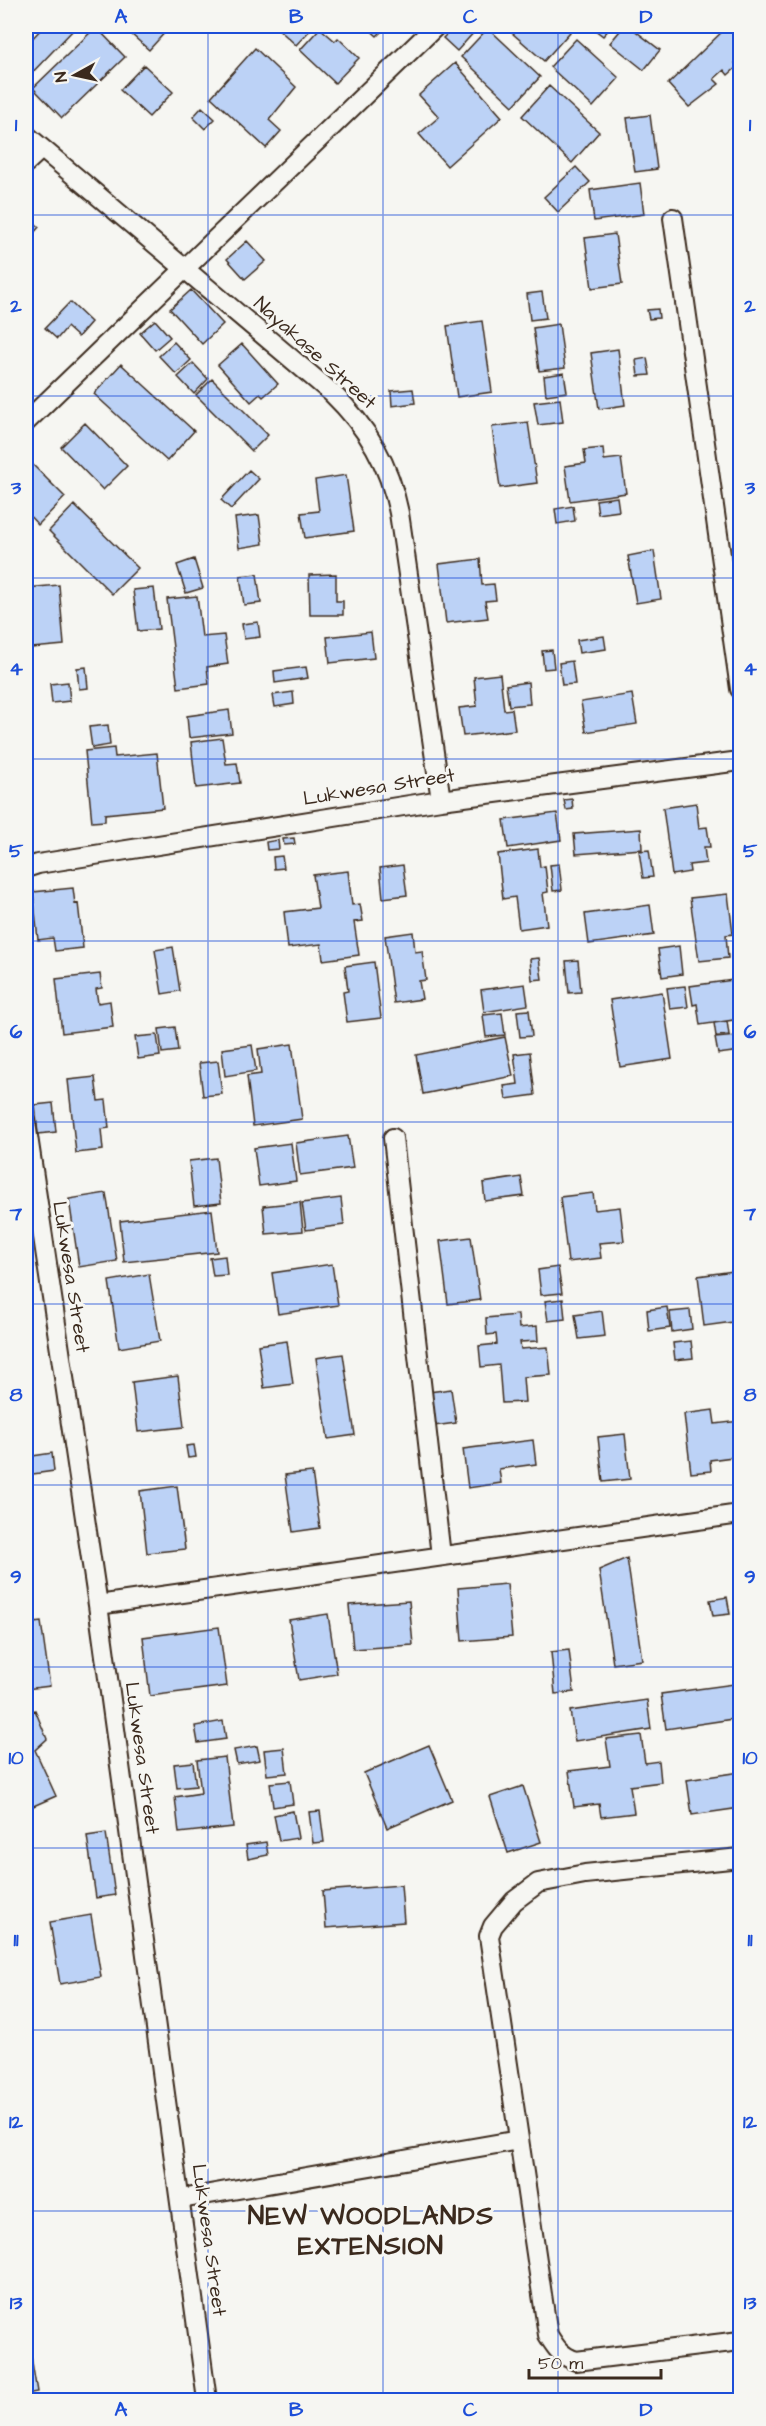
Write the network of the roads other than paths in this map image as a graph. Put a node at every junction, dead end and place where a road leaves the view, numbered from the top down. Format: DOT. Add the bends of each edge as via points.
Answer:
graph roads {
  1 [pos="436,26"];
  2 [pos="26,135"];
  3 [pos="41,149"];
  4 [pos="26,164"];
  5 [pos="674,218"];
  6 [pos="184,266"];
  7 [pos="26,422"];
  8 [pos="741,689"];
  9 [pos="741,761"];
  10 [pos="441,800"];
  11 [pos="26,868"];
  12 [pos="26,1123"];
  13 [pos="393,1138"];
  14 [pos="741,1514"];
  15 [pos="441,1556"];
  16 [pos="98,1605"];
  17 [pos="741,1858"];
  18 [pos="519,2140"];
  19 [pos="181,2199"];
  20 [pos="741,2341"];
  21 [pos="207,2400"];
  1 -- 6 [label="street"];
  2 -- 3 [label="street, Nayakase Street"];
  3 -- 4 [label="street"];
  3 -- 6 [label="street, Nayakase Street"];
  5 -- 8 [label="street"];
  6 -- 7 [label="street"];
  6 -- 10 [label="street, Nayakase Street" via="350,411 368,432 389,471 399,513"];
  9 -- 10 [label="street, Lukwesa Street"];
  10 -- 11 [label="street, Lukwesa Street"];
  12 -- 16 [label="street, Lukwesa Street"];
  13 -- 15 [label="street"];
  14 -- 15 [label="street"];
  15 -- 16 [label="street"];
  16 -- 19 [label="street, Lukwesa Street"];
  17 -- 18 [label="street" via="585,1874 538,1883 513,1901 493,1926 489,1936"];
  18 -- 19 [label="street"];
  18 -- 20 [label="street" via="548,2335 563,2357 597,2360"];
  19 -- 21 [label="street, Lukwesa Street"];
}
